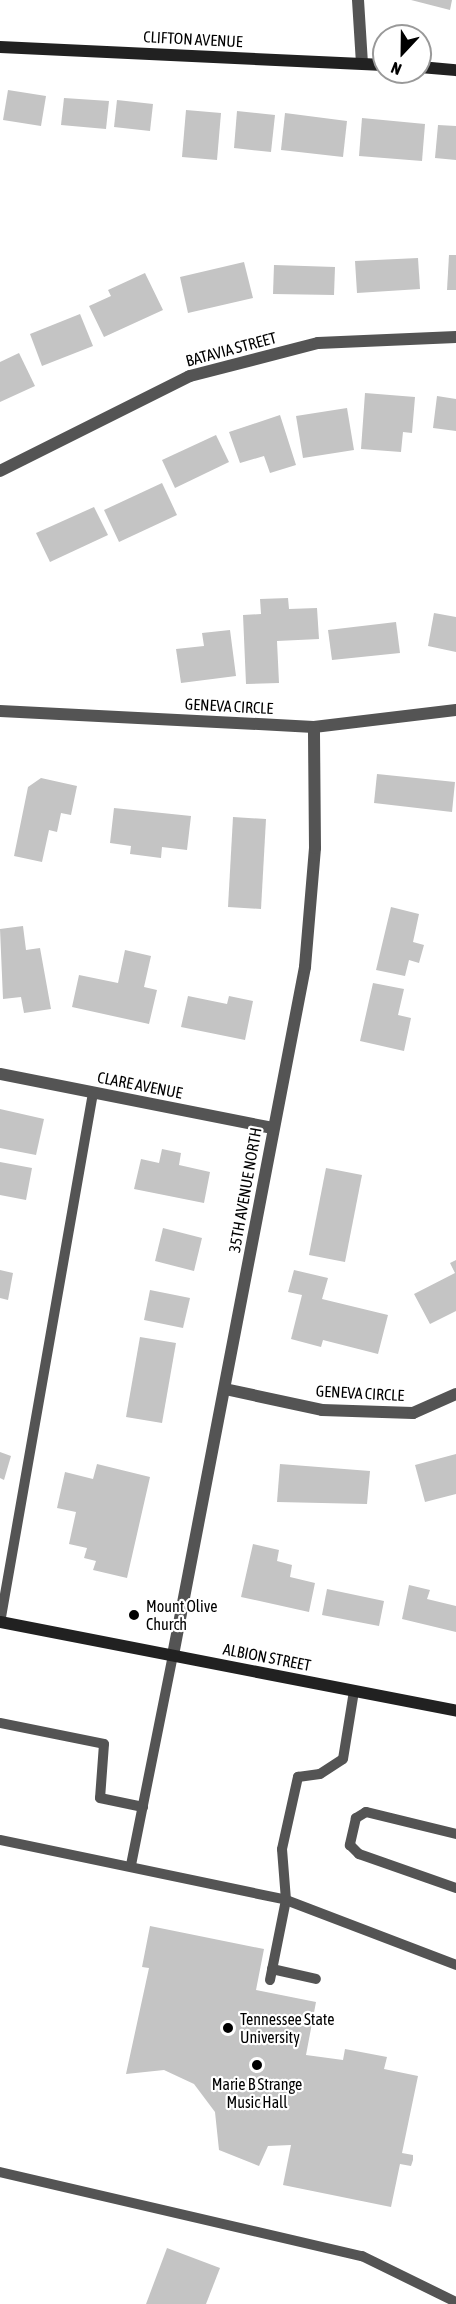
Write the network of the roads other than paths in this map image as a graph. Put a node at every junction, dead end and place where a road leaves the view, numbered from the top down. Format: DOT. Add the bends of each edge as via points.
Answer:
graph roads {
  1 [pos="358,0"];
  2 [pos="0,46"];
  3 [pos="362,63"];
  4 [pos="372,64"];
  5 [pos="432,68"];
  6 [pos="456,70"];
  7 [pos="456,337"];
  8 [pos="0,471"];
  9 [pos="456,710"];
  10 [pos="0,711"];
  11 [pos="314,727"];
  12 [pos="0,1074"];
  13 [pos="93,1093"];
  14 [pos="273,1128"];
  15 [pos="225,1389"];
  16 [pos="456,1394"];
  17 [pos="0,1622"];
  18 [pos="173,1655"];
  19 [pos="354,1691"];
  20 [pos="456,1711"];
  21 [pos="0,1723"];
  22 [pos="143,1807"];
  23 [pos="456,1834"];
  24 [pos="0,1840"];
  25 [pos="131,1866"];
  26 [pos="456,1888"];
  27 [pos="286,1900"];
  28 [pos="456,1965"];
  29 [pos="316,1979"];
  30 [pos="0,2172"];
  31 [pos="456,2302"];
  1 -- 3 [label="street"];
  2 -- 3 [label="street, CLIFTON AVENUE"];
  3 -- 4 [label="street, CLIFTON AVENUE"];
  5 -- 6 [label="street"];
  7 -- 8 [label="street, BATAVIA STREET" via="318,343 190,376"];
  9 -- 11 [label="street, GENEVA CIRCLE"];
  10 -- 11 [label="street, GENEVA CIRCLE"];
  11 -- 14 [label="street, 35TH AVENUE NORTH" via="315,848 305,967"];
  12 -- 13 [label="street, CLARE AVENUE"];
  13 -- 14 [label="street, CLARE AVENUE"];
  13 -- 17 [label="lane"];
  14 -- 15 [label="street, 35TH AVENUE NORTH"];
  15 -- 16 [label="street, GENEVA CIRCLE" via="322,1410 412,1413"];
  15 -- 18 [label="street, 35TH AVENUE NORTH"];
  17 -- 18 [label="street, ALBION STREET"];
  18 -- 19 [label="street, ALBION STREET"];
  18 -- 22 [label="lane"];
  19 -- 20 [label="street, ALBION STREET"];
  19 -- 27 [label="lane" via="343,1759 320,1774 298,1777 282,1849"];
  21 -- 22 [label="lane" via="104,1744 100,1798"];
  22 -- 25 [label="lane"];
  23 -- 26 [label="lane" via="366,1812 356,1818 350,1845 359,1854"];
  24 -- 25 [label="lane"];
  25 -- 27 [label="lane"];
  27 -- 28 [label="lane"];
  27 -- 29 [label="lane" via="271,1974"];
  30 -- 31 [label="lane" via="362,2256"];
}
